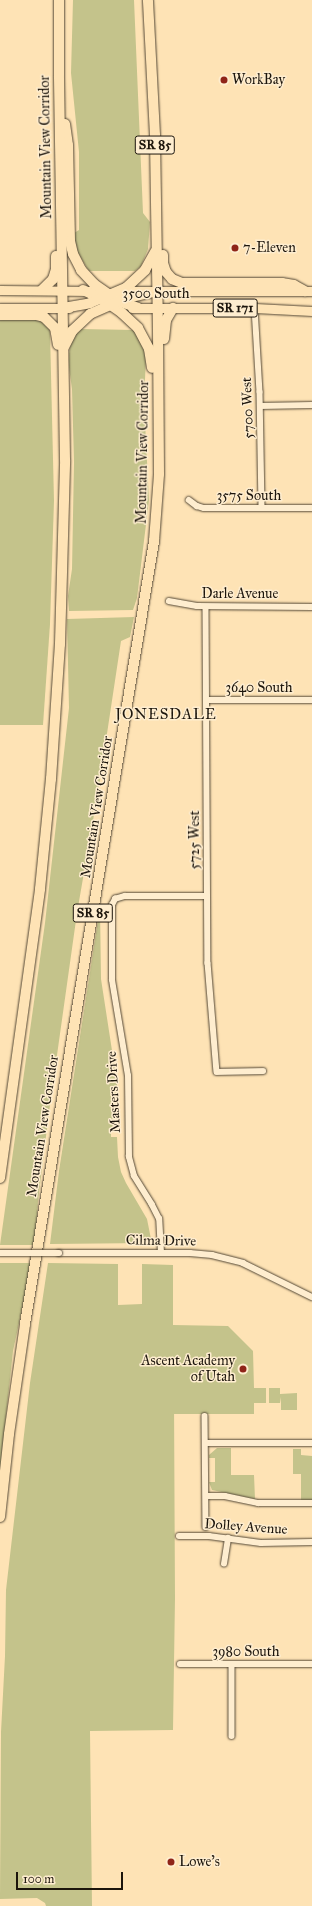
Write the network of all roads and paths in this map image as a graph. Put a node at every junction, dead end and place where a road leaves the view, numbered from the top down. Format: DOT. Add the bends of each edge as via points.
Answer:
graph roads {
  1 [pos="60,0"];
  2 [pos="148,0"];
  3 [pos="59,75"];
  4 [pos="60,112"];
  5 [pos="155,135"];
  6 [pos="156,248"];
  7 [pos="0,290"];
  8 [pos="42,290"];
  9 [pos="63,290"];
  10 [pos="83,290"];
  11 [pos="120,291"];
  12 [pos="157,291"];
  13 [pos="308,291"];
  14 [pos="109,301"];
  15 [pos="0,308"];
  16 [pos="63,308"];
  17 [pos="138,308"];
  18 [pos="157,308"];
  19 [pos="173,308"];
  20 [pos="255,308"];
  21 [pos="312,311"];
  22 [pos="0,315"];
  23 [pos="63,351"];
  24 [pos="312,405"];
  25 [pos="260,406"];
  26 [pos="159,458"];
  27 [pos="65,460"];
  28 [pos="158,486"];
  29 [pos="189,500"];
  30 [pos="262,508"];
  31 [pos="312,508"];
  32 [pos="169,601"];
  33 [pos="206,607"];
  34 [pos="312,607"];
  35 [pos="207,700"];
  36 [pos="312,700"];
  37 [pos="207,896"];
  38 [pos="263,1071"];
  39 [pos="0,1178"];
  40 [pos="0,1253"];
  41 [pos="161,1253"];
  42 [pos="312,1297"];
  43 [pos="205,1416"];
  44 [pos="205,1443"];
  45 [pos="312,1443"];
  46 [pos="206,1496"];
  47 [pos="312,1504"];
  48 [pos="0,1517"];
  49 [pos="206,1527"];
  50 [pos="179,1536"];
  51 [pos="228,1538"];
  52 [pos="312,1542"];
  53 [pos="224,1564"];
  54 [pos="180,1664"];
  55 [pos="232,1664"];
  56 [pos="312,1664"];
  57 [pos="232,1736"];
  1 -- 3 [label="highway, Mountain View Corridor"];
  2 -- 5 [label="highway, Mountain View Corridor / SR 85"];
  3 -- 4 [label="highway, Mountain View Corridor"];
  3 -- 8 [label="highway" via="54,117 57,263 53,279"];
  4 -- 9 [label="highway, Mountain View Corridor"];
  4 -- 14 [label="highway" via="68,137 71,248 84,274"];
  5 -- 6 [label="highway, Mountain View Corridor / SR 85"];
  5 -- 13 [label="highway" via="161,164 163,263 169,276 182,283 282,283"];
  6 -- 11 [label="highway" via="152,261 144,273"];
  6 -- 12 [label="highway, Mountain View Corridor / SR 85"];
  7 -- 8 [label="main road"];
  8 -- 9 [label="main road"];
  9 -- 10 [label="main road"];
  9 -- 16 [label="highway, Mountain View Corridor"];
  10 -- 14 [label="highway"];
  11 -- 12 [label="main road, 3500 South / SR 171"];
  11 -- 14 [label="highway"];
  12 -- 13 [label="main road, 3500 South / SR 171"];
  12 -- 14 [label="highway"];
  12 -- 18 [label="highway, Mountain View Corridor / SR 85"];
  14 -- 16 [label="highway"];
  14 -- 17 [label="highway"];
  14 -- 23 [label="highway" via="76,327 68,337"];
  14 -- 26 [label="highway" via="138,328 150,348 153,436"];
  15 -- 16 [label="main road"];
  16 -- 23 [label="highway, Mountain View Corridor"];
  17 -- 18 [label="main road, 3500 South / SR 171"];
  18 -- 19 [label="main road, 3500 South / SR 171"];
  18 -- 26 [label="highway, Mountain View Corridor / SR 85"];
  19 -- 20 [label="main road, 3500 South / SR 171"];
  19 -- 28 [label="highway" via="164,328 165,454"];
  20 -- 21 [label="main road, 3500 South / SR 171"];
  20 -- 25 [label="street, 5700 West"];
  22 -- 27 [label="highway" via="40,316 47,319 55,328 58,339 59,404"];
  23 -- 27 [label="highway, Mountain View Corridor"];
  24 -- 25 [label="street"];
  25 -- 30 [label="street, 5700 West"];
  26 -- 28 [label="highway, Mountain View Corridor / SR 85"];
  27 -- 39 [label="highway, Mountain View Corridor" via="60,644 51,778 33,945"];
  28 -- 48 [label="highway, Mountain View Corridor / SR 85" via="147,591 16,1379"];
  29 -- 30 [label="street, 3575 South" via="204,508"];
  30 -- 31 [label="street, 3575 South"];
  32 -- 33 [label="street, Darle Avenue"];
  33 -- 34 [label="street, Darle Avenue"];
  33 -- 35 [label="street, 5725 West"];
  35 -- 36 [label="street, 3640 South"];
  35 -- 37 [label="street, 5725 West"];
  37 -- 38 [label="street, 5725 West" via="208,980 218,1072"];
  37 -- 41 [label="street, Masters Drive" via="125,896 115,899 112,909 112,980 128,1076 129,1157 134,1176 159,1219"];
  40 -- 41 [label="street, Cilma Drive, bridge"];
  41 -- 42 [label="street, Cilma Drive" via="201,1254 233,1260"];
  43 -- 44 [label="street"];
  44 -- 45 [label="street"];
  44 -- 46 [label="street"];
  46 -- 47 [label="street" via="225,1496 258,1503"];
  46 -- 49 [label="street"];
  50 -- 51 [label="street, Dolley Avenue"];
  51 -- 52 [label="street, Dolley Avenue" via="261,1543"];
  51 -- 53 [label="street"];
  54 -- 55 [label="street, 3980 South"];
  55 -- 56 [label="street, 3980 South"];
  55 -- 57 [label="street"];
}
